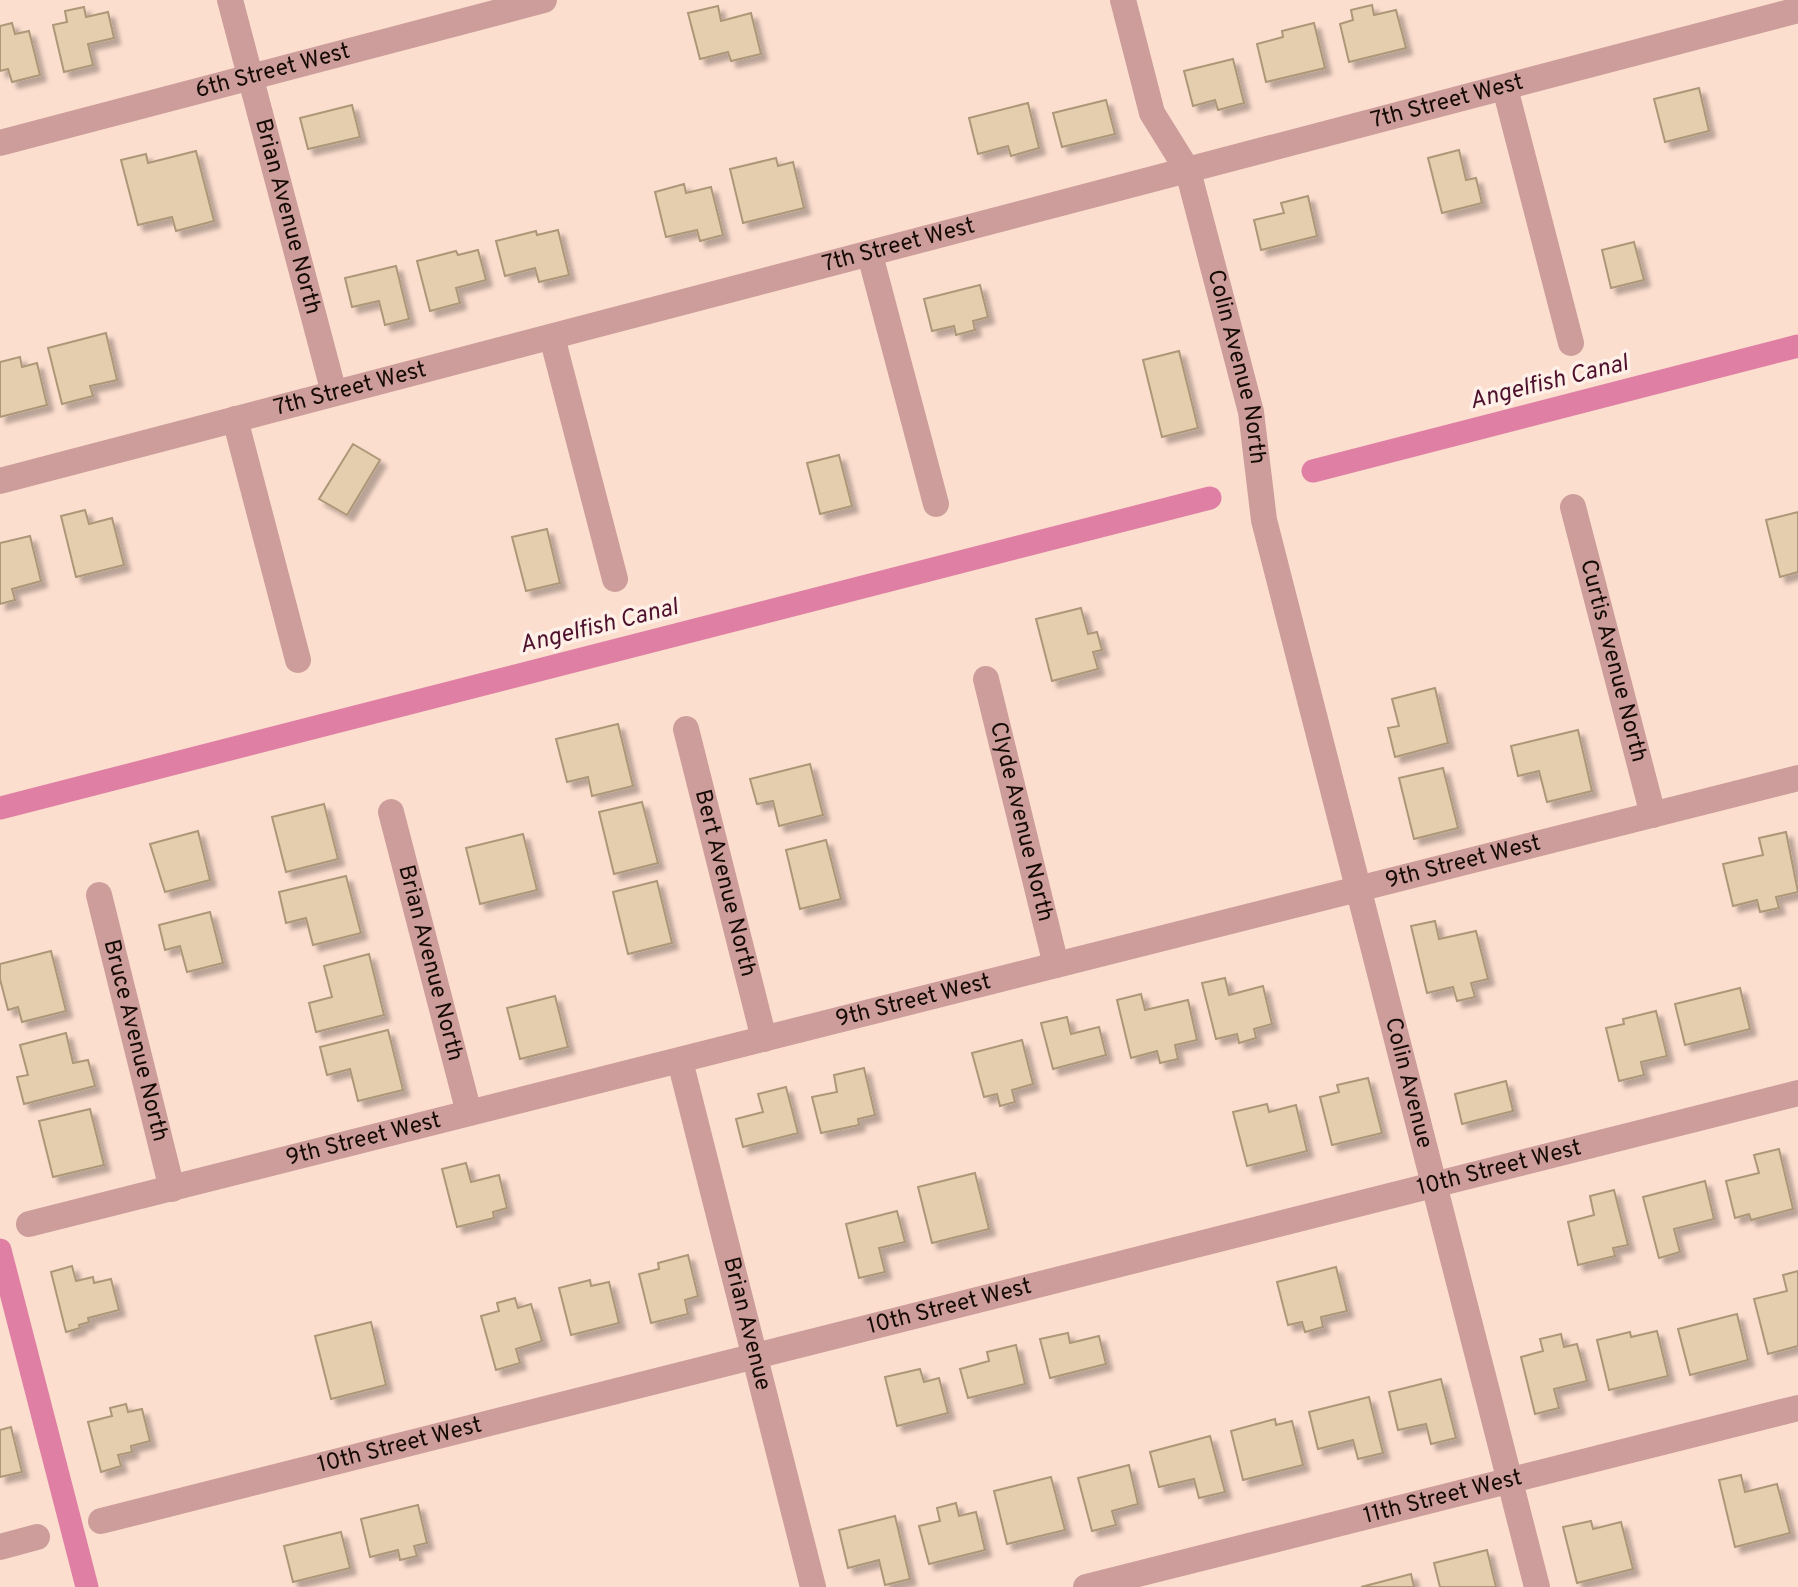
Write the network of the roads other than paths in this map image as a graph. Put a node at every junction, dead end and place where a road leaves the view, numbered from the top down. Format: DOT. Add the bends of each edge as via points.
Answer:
graph roads {
  1 [pos="230,0"];
  2 [pos="544,0"];
  3 [pos="1123,0"];
  4 [pos="1798,10"];
  5 [pos="250,77"];
  6 [pos="1505,88"];
  7 [pos="0,143"];
  8 [pos="1188,171"];
  9 [pos="870,255"];
  10 [pos="552,337"];
  11 [pos="1571,343"];
  12 [pos="334,393"];
  13 [pos="235,419"];
  14 [pos="0,481"];
  15 [pos="936,504"];
  16 [pos="1573,507"];
  17 [pos="615,579"];
  18 [pos="298,660"];
  19 [pos="986,680"];
  20 [pos="686,729"];
  21 [pos="1320,743"];
  22 [pos="1798,778"];
  23 [pos="391,811"];
  24 [pos="1653,815"];
  25 [pos="1360,890"];
  26 [pos="99,895"];
  27 [pos="1056,965"];
  28 [pos="764,1039"];
  29 [pos="680,1061"];
  30 [pos="1798,1093"];
  31 [pos="469,1113"];
  32 [pos="1435,1185"];
  33 [pos="172,1189"];
  34 [pos="29,1224"];
  35 [pos="755,1356"];
  36 [pos="1798,1408"];
  37 [pos="1509,1481"];
  38 [pos="101,1521"];
  39 [pos="37,1537"];
  40 [pos="0,1547"];
  41 [pos="813,1587"];
  42 [pos="1086,1587"];
  43 [pos="1537,1587"];
  1 -- 5 [label="street, Brian Avenue North"];
  2 -- 5 [label="street, 6th Street West"];
  3 -- 8 [label="street, Colin Avenue North" via="1152,113"];
  4 -- 6 [label="street, 7th Street West"];
  5 -- 7 [label="street, 6th Street West"];
  5 -- 12 [label="street, Brian Avenue North"];
  6 -- 8 [label="street, 7th Street West"];
  6 -- 11 [label="street"];
  8 -- 9 [label="street, 7th Street West"];
  8 -- 21 [label="street, Colin Avenue North" via="1251,412 1264,520"];
  9 -- 10 [label="street, 7th Street West"];
  9 -- 15 [label="street"];
  10 -- 12 [label="street, 7th Street West"];
  10 -- 17 [label="street"];
  12 -- 13 [label="street, 7th Street West"];
  13 -- 14 [label="street, 7th Street West"];
  13 -- 18 [label="street"];
  16 -- 24 [label="street, Curtis Avenue North"];
  19 -- 27 [label="street, Clyde Avenue North"];
  20 -- 28 [label="street, Bert Avenue North"];
  21 -- 25 [label="street, Colin Avenue"];
  22 -- 24 [label="street, 9th Street West"];
  23 -- 31 [label="street, Brian Avenue North"];
  24 -- 25 [label="street, 9th Street West"];
  25 -- 27 [label="street, 9th Street West"];
  25 -- 32 [label="street, Colin Avenue"];
  26 -- 33 [label="street, Bruce Avenue North"];
  27 -- 28 [label="street, 9th Street West"];
  28 -- 29 [label="street, 9th Street West"];
  29 -- 31 [label="street, 9th Street West"];
  29 -- 35 [label="street, Brian Avenue"];
  30 -- 32 [label="street, 10th Street West"];
  31 -- 33 [label="street, 9th Street West"];
  32 -- 35 [label="street, 10th Street West"];
  32 -- 37 [label="street, Colin Avenue"];
  33 -- 34 [label="street, 9th Street West"];
  35 -- 38 [label="street, 10th Street West"];
  35 -- 41 [label="street, Brian Avenue"];
  36 -- 37 [label="street, 11th Street West"];
  37 -- 42 [label="street, 11th Street West"];
  37 -- 43 [label="street, Colin Avenue"];
  39 -- 40 [label="street"];
}
